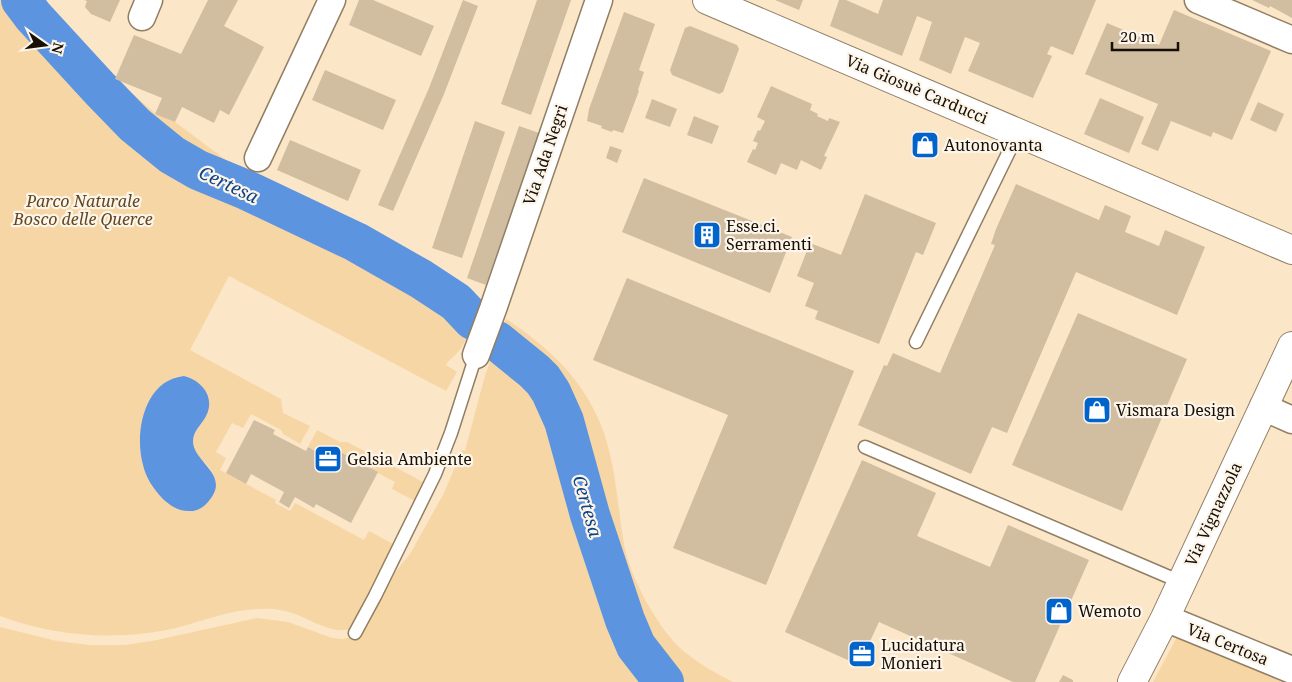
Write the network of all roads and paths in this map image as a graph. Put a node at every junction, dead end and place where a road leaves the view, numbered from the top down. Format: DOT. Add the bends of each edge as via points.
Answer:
graph roads {
  1 [pos="332,0"];
  2 [pos="599,0"];
  3 [pos="707,0"];
  4 [pos="1198,0"];
  5 [pos="1292,40"];
  6 [pos="1018,133"];
  7 [pos="258,158"];
  8 [pos="1292,250"];
  9 [pos="916,342"];
  10 [pos="1292,346"];
  11 [pos="476,355"];
  12 [pos="1263,407"];
  13 [pos="1292,420"];
  14 [pos="865,446"];
  15 [pos="1181,582"];
  16 [pos="1165,618"];
  17 [pos="355,633"];
  18 [pos="1292,670"];
  19 [pos="1132,682"];
  1 -- 7 [label="street"];
  2 -- 11 [label="street, Via Ada Negri"];
  3 -- 6 [label="street, Via Giosuè Carducci"];
  4 -- 5 [label="street"];
  6 -- 8 [label="street, Via Giosuè Carducci"];
  6 -- 9 [label="lane"];
  10 -- 12 [label="street, Via Vignazzola"];
  11 -- 17 [label="lane" via="435,474"];
  12 -- 13 [label="street"];
  12 -- 15 [label="street, Via Vignazzola"];
  14 -- 15 [label="lane"];
  15 -- 16 [label="street, Via Vignazzola"];
  16 -- 18 [label="street, Via Certosa"];
  16 -- 19 [label="street, Via Vignazzola"];
}
